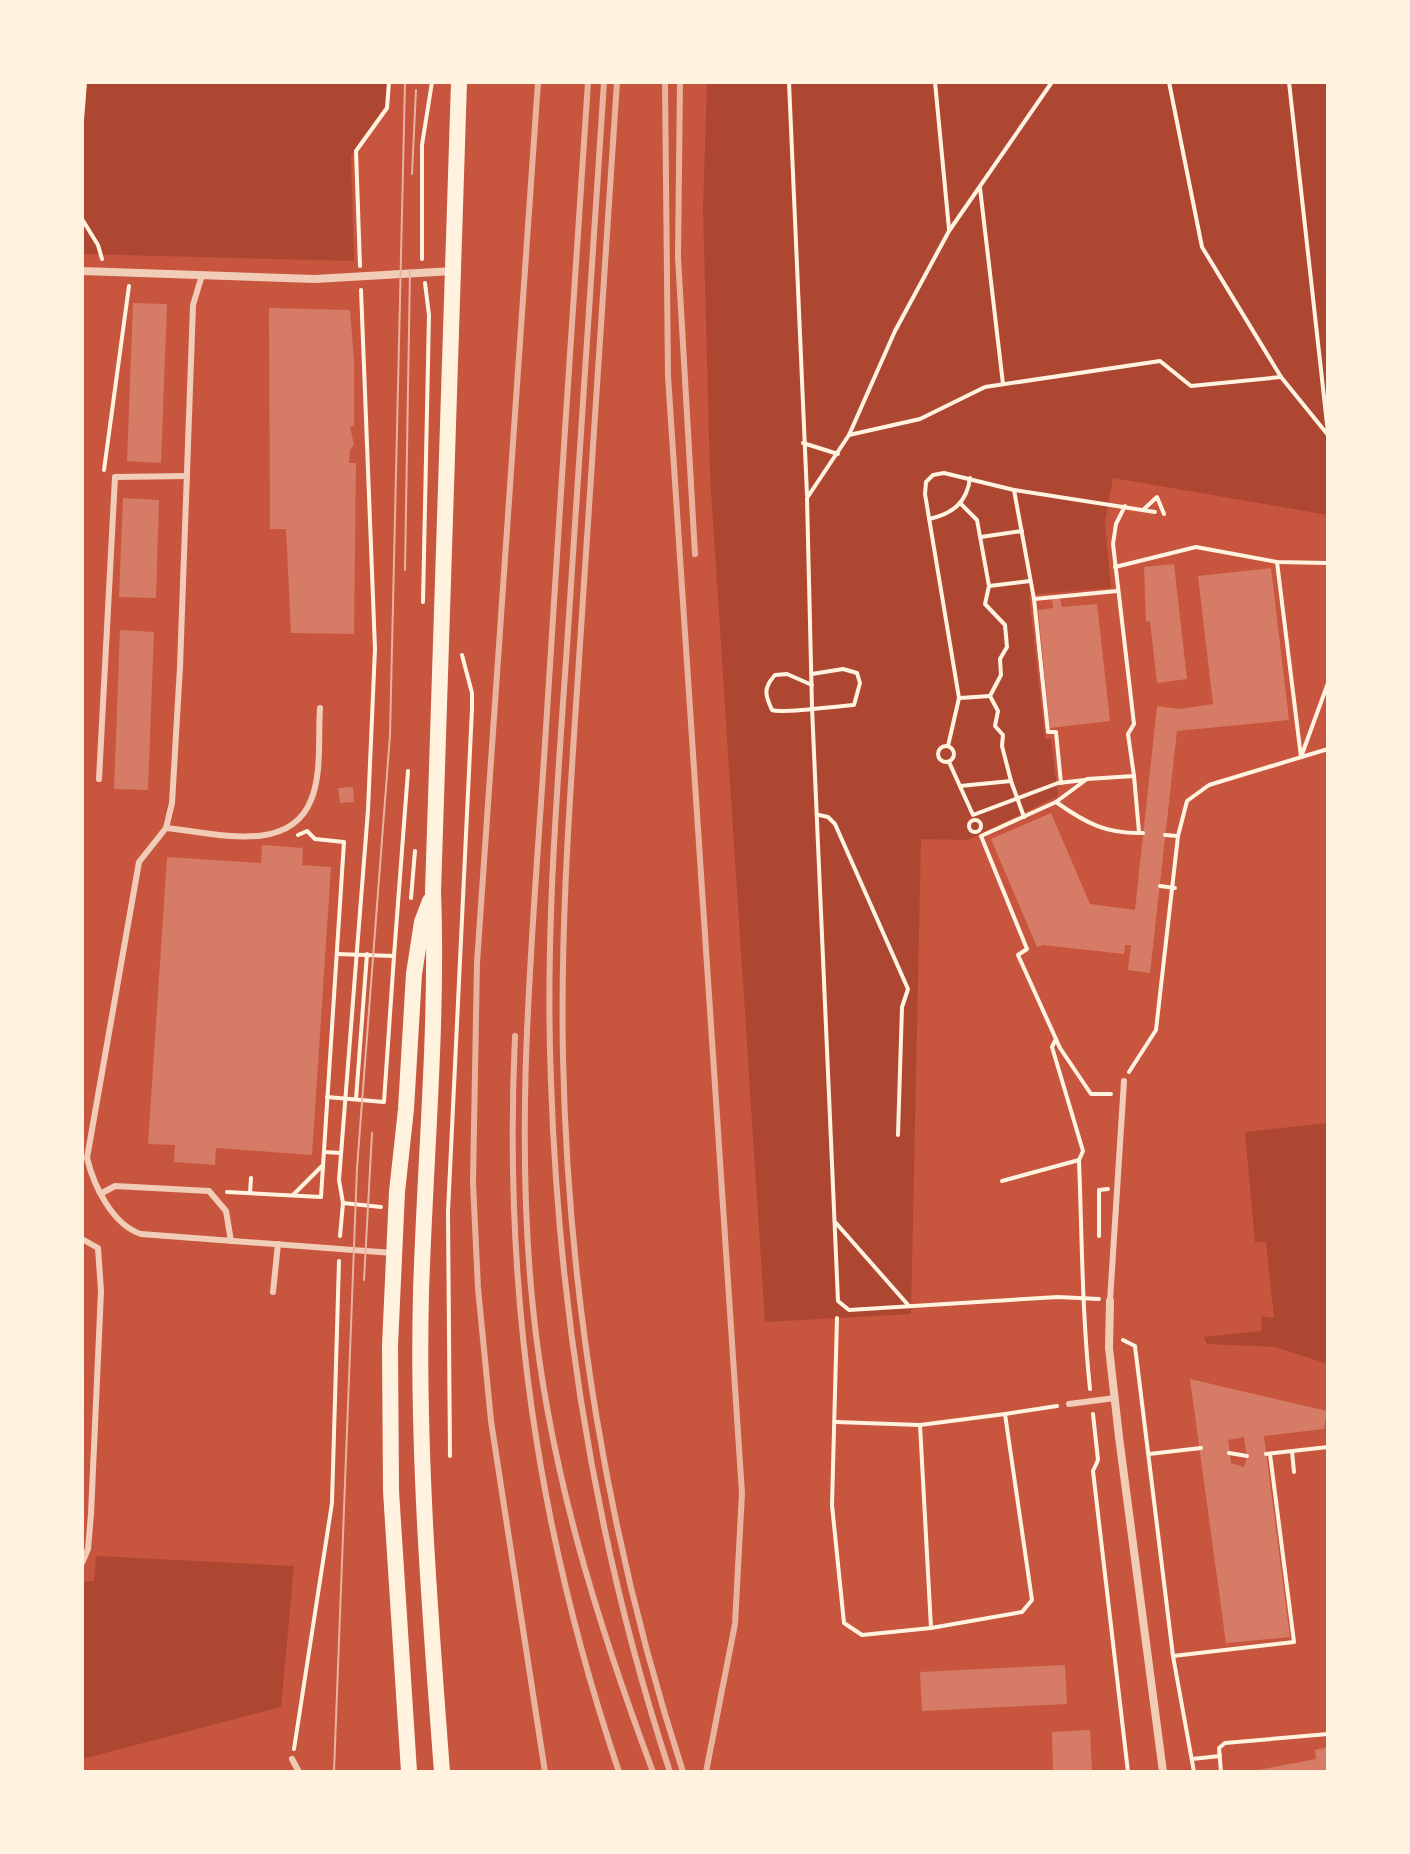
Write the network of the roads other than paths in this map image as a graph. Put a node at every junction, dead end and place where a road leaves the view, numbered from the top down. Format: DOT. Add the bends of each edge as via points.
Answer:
graph roads {
  1 [pos="459,82"];
  2 [pos="82,271"];
  3 [pos="455,271"];
  4 [pos="202,275"];
  5 [pos="187,476"];
  6 [pos="320,708"];
  7 [pos="99,779"];
  8 [pos="166,828"];
  9 [pos="433,892"];
  10 [pos="1124,1081"];
  11 [pos="102,1193"];
  12 [pos="82,1239"];
  13 [pos="231,1241"];
  14 [pos="278,1244"];
  15 [pos="393,1253"];
  16 [pos="423,1256"];
  17 [pos="273,1292"];
  18 [pos="1110,1301"];
  19 [pos="1115,1398"];
  20 [pos="1069,1404"];
  21 [pos="82,1563"];
  22 [pos="292,1759"];
  23 [pos="299,1772"];
  24 [pos="409,1772"];
  25 [pos="442,1772"];
  26 [pos="1163,1772"];
  1 -- 3 [label="main road"];
  2 -- 4 [label="street"];
  3 -- 4 [label="street" via="315,279"];
  3 -- 9 [label="main road"];
  4 -- 5 [label="lane" via="193,305"];
  5 -- 7 [label="lane" via="115,477"];
  5 -- 8 [label="lane" via="172,803"];
  6 -- 8 [label="lane" via="312,799 292,826 266,836"];
  8 -- 11 [label="lane" via="139,862 89,1138 89,1169"];
  9 -- 15 [label="main road" via="417,950"];
  9 -- 16 [label="main road" via="436,956"];
  10 -- 18 [label="lane"];
  11 -- 13 [label="lane" via="129,1231"];
  11 -- 13 [label="lane" via="115,1186 209,1191 226,1211"];
  12 -- 21 [label="lane" via="98,1248 101,1291 91,1514"];
  13 -- 14 [label="lane"];
  14 -- 15 [label="lane"];
  14 -- 17 [label="lane"];
  15 -- 16 [label="main road"];
  15 -- 24 [label="main road" via="391,1491"];
  16 -- 25 [label="main road" via="426,1548"];
  18 -- 19 [label="street"];
  19 -- 20 [label="lane"];
  19 -- 26 [label="street"];
  22 -- 23 [label="lane"];
}
